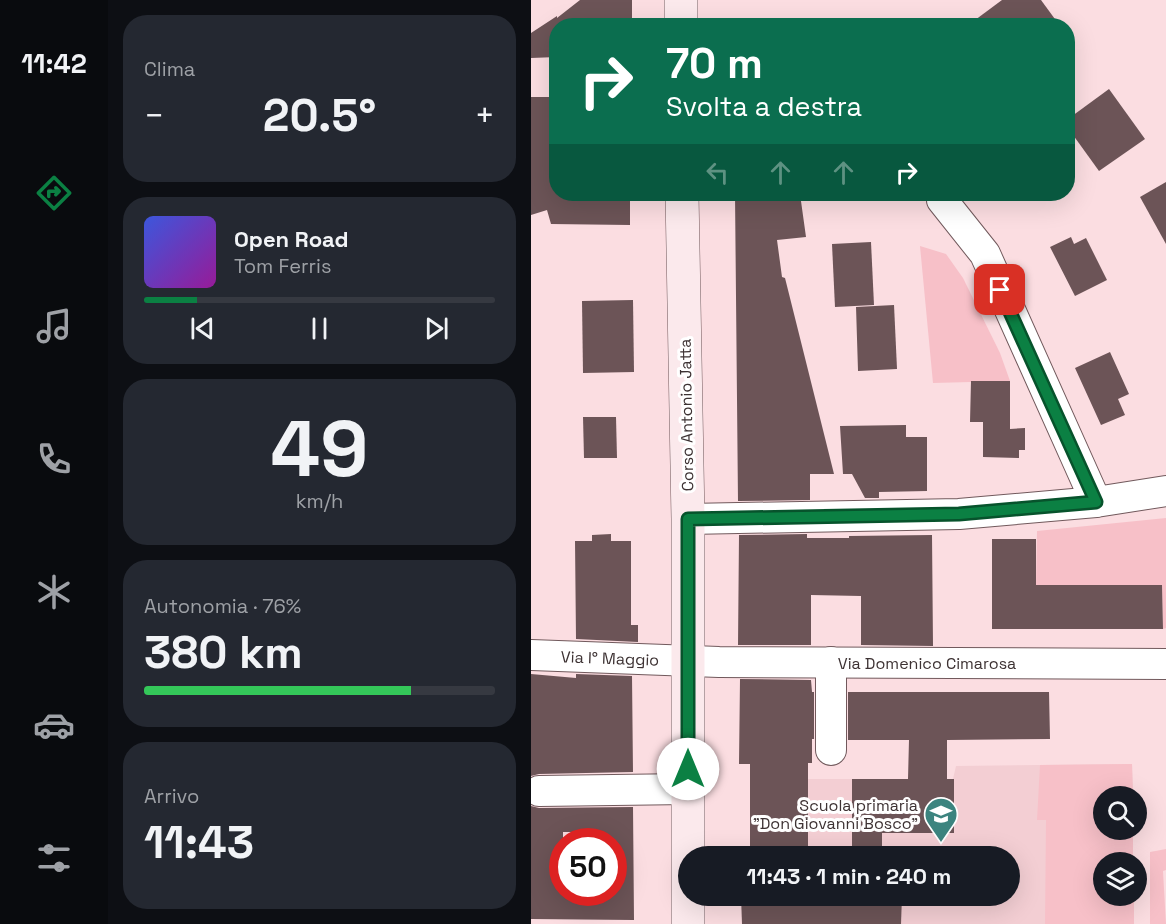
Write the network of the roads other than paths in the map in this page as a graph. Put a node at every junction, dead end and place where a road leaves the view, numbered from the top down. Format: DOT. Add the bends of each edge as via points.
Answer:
graph roads {
  1 [pos="681,0"];
  2 [pos="681,18"];
  3 [pos="682,201"];
  4 [pos="943,201"];
  5 [pos="1166,491"];
  6 [pos="1096,502"];
  7 [pos="688,519"];
  8 [pos="531,655"];
  9 [pos="688,661"];
  10 [pos="831,662"];
  11 [pos="1166,664"];
  12 [pos="831,750"];
  13 [pos="688,789"];
  14 [pos="534,791"];
  15 [pos="688,924"];
  1 -- 2 [label="main road"];
  3 -- 7 [label="main road, Corso Antonio Jatta"];
  4 -- 6 [label="street" via="985,254"];
  5 -- 6 [label="street"];
  6 -- 7 [label="street" via="959,514"];
  7 -- 9 [label="main road, Corso Antonio Jatta"];
  8 -- 9 [label="street, Via I° Maggio"];
  9 -- 10 [label="street, Via Domenico Cimarosa"];
  9 -- 13 [label="main road, Corso Antonio Jatta"];
  10 -- 11 [label="street, Via Domenico Cimarosa"];
  10 -- 12 [label="street"];
  13 -- 14 [label="street"];
  13 -- 15 [label="main road, Corso Antonio Jatta"];
}
